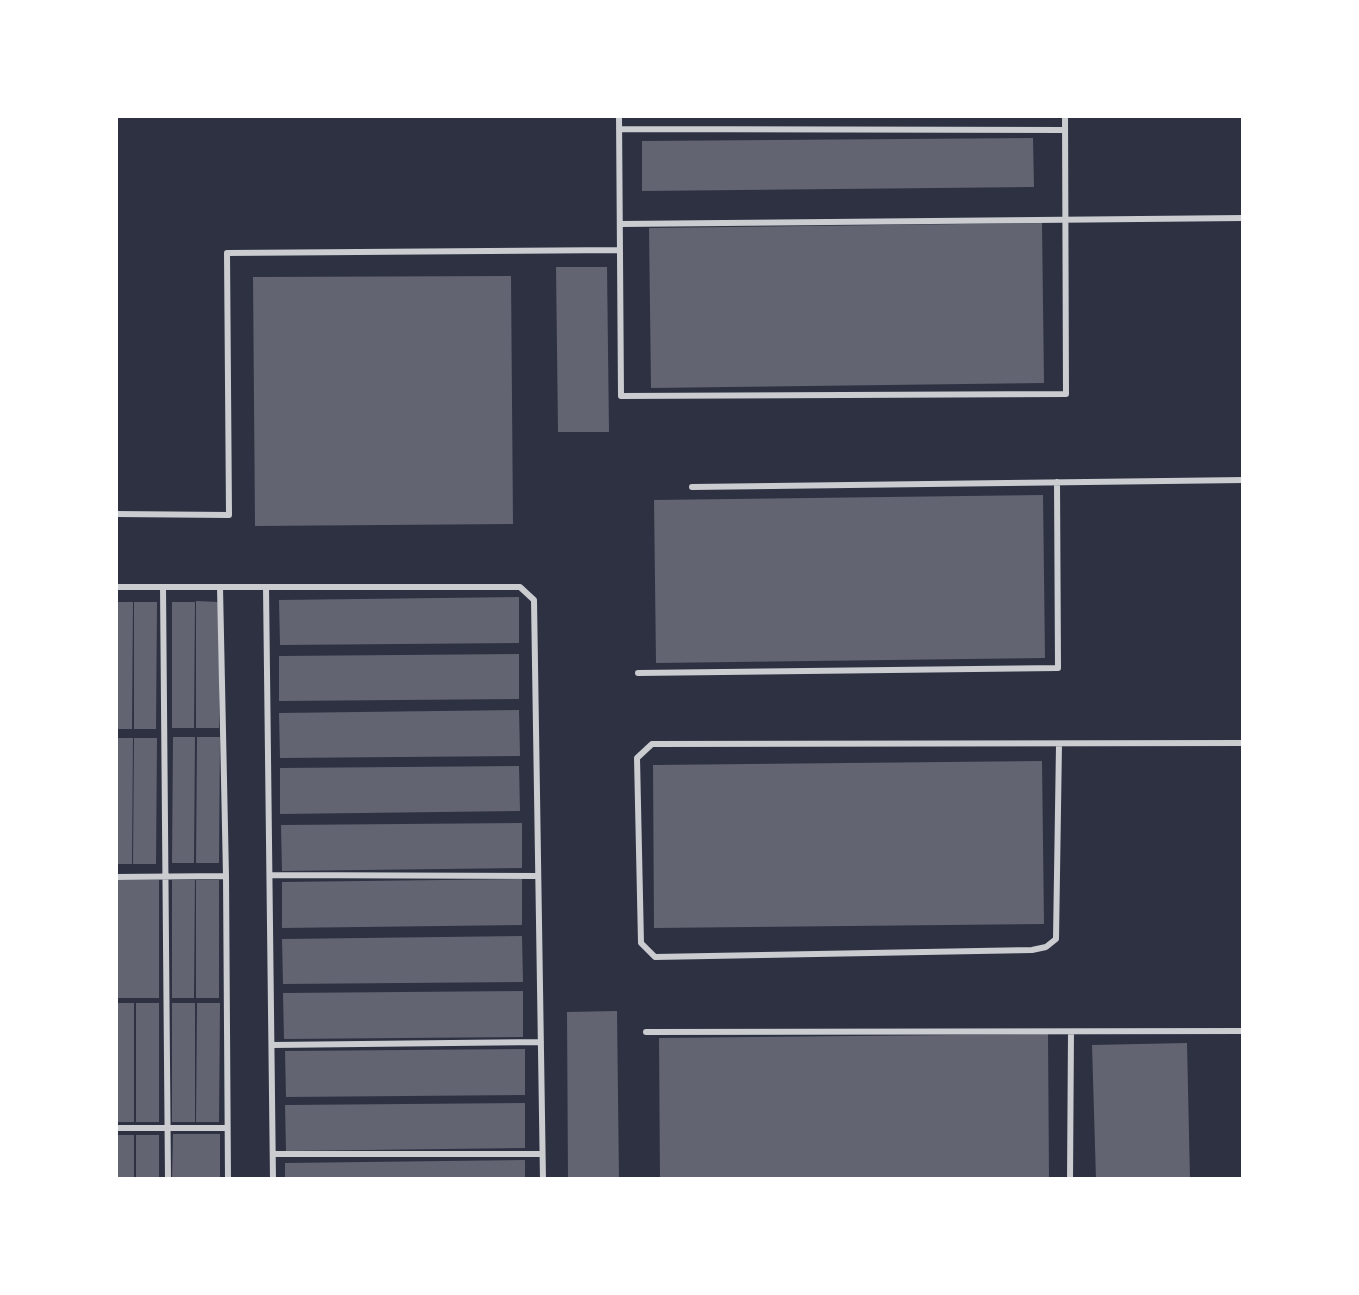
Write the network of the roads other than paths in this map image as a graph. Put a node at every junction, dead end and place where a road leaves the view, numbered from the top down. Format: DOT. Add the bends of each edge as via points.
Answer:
graph roads {
  1 [pos="619,115"];
  2 [pos="1065,115"];
  3 [pos="619,129"];
  4 [pos="1065,130"];
  5 [pos="1244,218"];
  6 [pos="1065,219"];
  7 [pos="620,224"];
  8 [pos="620,250"];
  9 [pos="1244,480"];
  10 [pos="1057,482"];
  11 [pos="692,487"];
  12 [pos="115,514"];
  13 [pos="115,587"];
  14 [pos="163,587"];
  15 [pos="220,587"];
  16 [pos="266,587"];
  17 [pos="638,673"];
  18 [pos="1244,743"];
  19 [pos="1059,745"];
  20 [pos="270,875"];
  21 [pos="115,876"];
  22 [pos="166,876"];
  23 [pos="226,876"];
  24 [pos="538,876"];
  25 [pos="1244,1031"];
  26 [pos="646,1032"];
  27 [pos="1072,1032"];
  28 [pos="540,1042"];
  29 [pos="272,1045"];
  30 [pos="115,1128"];
  31 [pos="168,1128"];
  32 [pos="227,1128"];
  33 [pos="273,1154"];
  34 [pos="542,1154"];
  35 [pos="168,1180"];
  36 [pos="228,1180"];
  37 [pos="273,1180"];
  38 [pos="542,1180"];
  39 [pos="1070,1180"];
  1 -- 3 [label="lane"];
  2 -- 4 [label="lane"];
  3 -- 4 [label="lane"];
  3 -- 7 [label="lane"];
  4 -- 6 [label="lane"];
  5 -- 6 [label="lane"];
  6 -- 7 [label="lane"];
  6 -- 8 [label="lane" via="1066,394 621,396"];
  7 -- 8 [label="lane"];
  8 -- 12 [label="lane" via="227,253 230,514"];
  9 -- 10 [label="lane"];
  10 -- 11 [label="lane"];
  10 -- 17 [label="lane" via="1058,668"];
  13 -- 14 [label="lane"];
  14 -- 15 [label="lane"];
  14 -- 22 [label="lane"];
  15 -- 16 [label="lane"];
  15 -- 23 [label="lane"];
  16 -- 20 [label="lane"];
  16 -- 24 [label="lane" via="520,587 534,600"];
  18 -- 19 [label="lane"];
  19 -- 19 [label="lane" via="1056,939 1046,947 655,957 640,942 638,758 652,744"];
  20 -- 24 [label="lane"];
  20 -- 29 [label="lane"];
  21 -- 22 [label="lane"];
  22 -- 23 [label="lane"];
  22 -- 31 [label="lane"];
  23 -- 32 [label="lane"];
  24 -- 28 [label="lane"];
  25 -- 27 [label="lane"];
  26 -- 27 [label="lane"];
  27 -- 39 [label="lane"];
  28 -- 29 [label="lane"];
  28 -- 34 [label="lane"];
  29 -- 33 [label="lane"];
  30 -- 31 [label="lane"];
  31 -- 32 [label="lane"];
  31 -- 35 [label="lane"];
  32 -- 36 [label="lane"];
  33 -- 34 [label="lane"];
  33 -- 37 [label="lane"];
  34 -- 38 [label="lane"];
}
